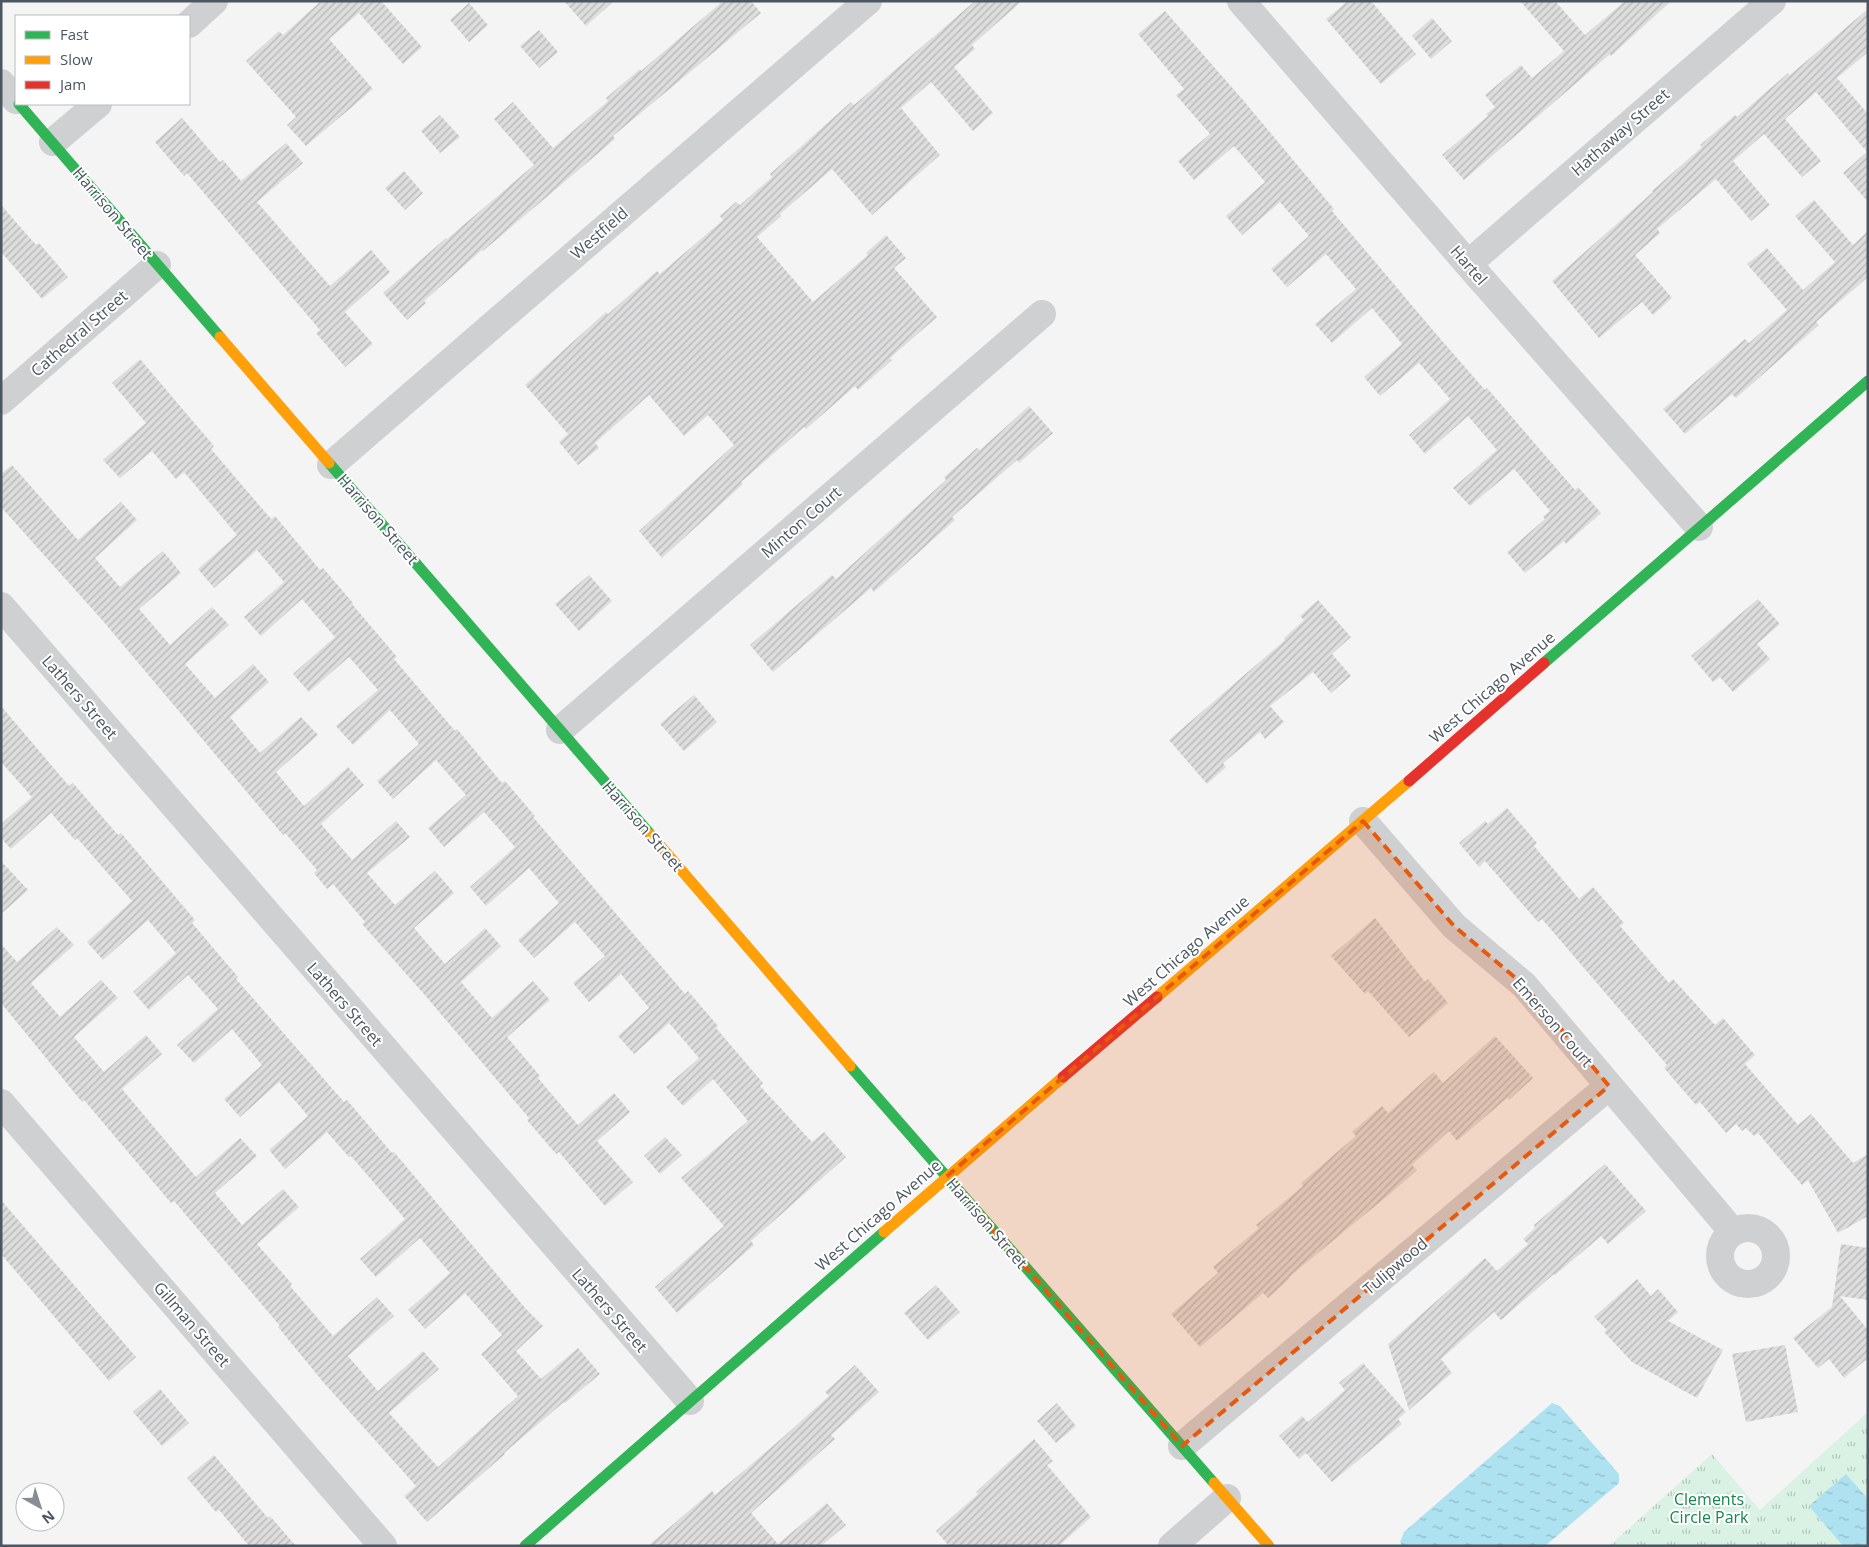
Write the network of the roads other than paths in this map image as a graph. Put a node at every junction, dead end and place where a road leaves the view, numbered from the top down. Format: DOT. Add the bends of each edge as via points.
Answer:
graph roads {
  1 [pos="214,1"];
  2 [pos="868,1"];
  3 [pos="1772,1"];
  4 [pos="1247,3"];
  5 [pos="190,23"];
  6 [pos="1,83"];
  7 [pos="15,99"];
  8 [pos="20,105"];
  9 [pos="97,105"];
  10 [pos="53,142"];
  11 [pos="1468,264"];
  12 [pos="157,265"];
  13 [pos="1042,314"];
  14 [pos="1868,381"];
  15 [pos="1,401"];
  16 [pos="331,465"];
  17 [pos="1699,527"];
  18 [pos="1,606"];
  19 [pos="560,730"];
  20 [pos="1363,821"];
  21 [pos="1609,1086"];
  22 [pos="1,1102"];
  23 [pos="946,1177"];
  24 [pos="1734,1232"];
  25 [pos="690,1401"];
  26 [pos="1182,1446"];
  27 [pos="1227,1498"];
  28 [pos="383,1546"];
  29 [pos="524,1546"];
  30 [pos="1172,1546"];
  31 [pos="1269,1546"];
  1 -- 5 [label="street"];
  2 -- 16 [label="street, Westfield"];
  3 -- 11 [label="street, Hathaway Street"];
  4 -- 11 [label="street, Hartel"];
  6 -- 7 [label="street"];
  8 -- 10 [label="street, Harrison Street"];
  9 -- 10 [label="street"];
  10 -- 12 [label="street, Harrison Street"];
  11 -- 17 [label="street, Hartel"];
  12 -- 15 [label="street, Cathedral Street"];
  12 -- 16 [label="street, Harrison Street"];
  13 -- 19 [label="street, Minton Court"];
  14 -- 17 [label="street, West Chicago Avenue"];
  16 -- 19 [label="street, Harrison Street"];
  17 -- 20 [label="street, West Chicago Avenue"];
  18 -- 25 [label="street, Lathers Street"];
  19 -- 23 [label="street, Harrison Street"];
  20 -- 21 [label="street, Emerson Court" via="1454,926 1524,985"];
  20 -- 23 [label="street, West Chicago Avenue"];
  21 -- 24 [label="street, Emerson Court"];
  21 -- 26 [label="street, Tulipwood"];
  22 -- 28 [label="street, Gillman Street"];
  23 -- 25 [label="street, West Chicago Avenue"];
  23 -- 26 [label="street, Harrison Street"];
  25 -- 29 [label="street, West Chicago Avenue"];
  26 -- 27 [label="street, Harrison Street"];
  27 -- 30 [label="street"];
  27 -- 31 [label="street, Harrison Street"];
}
